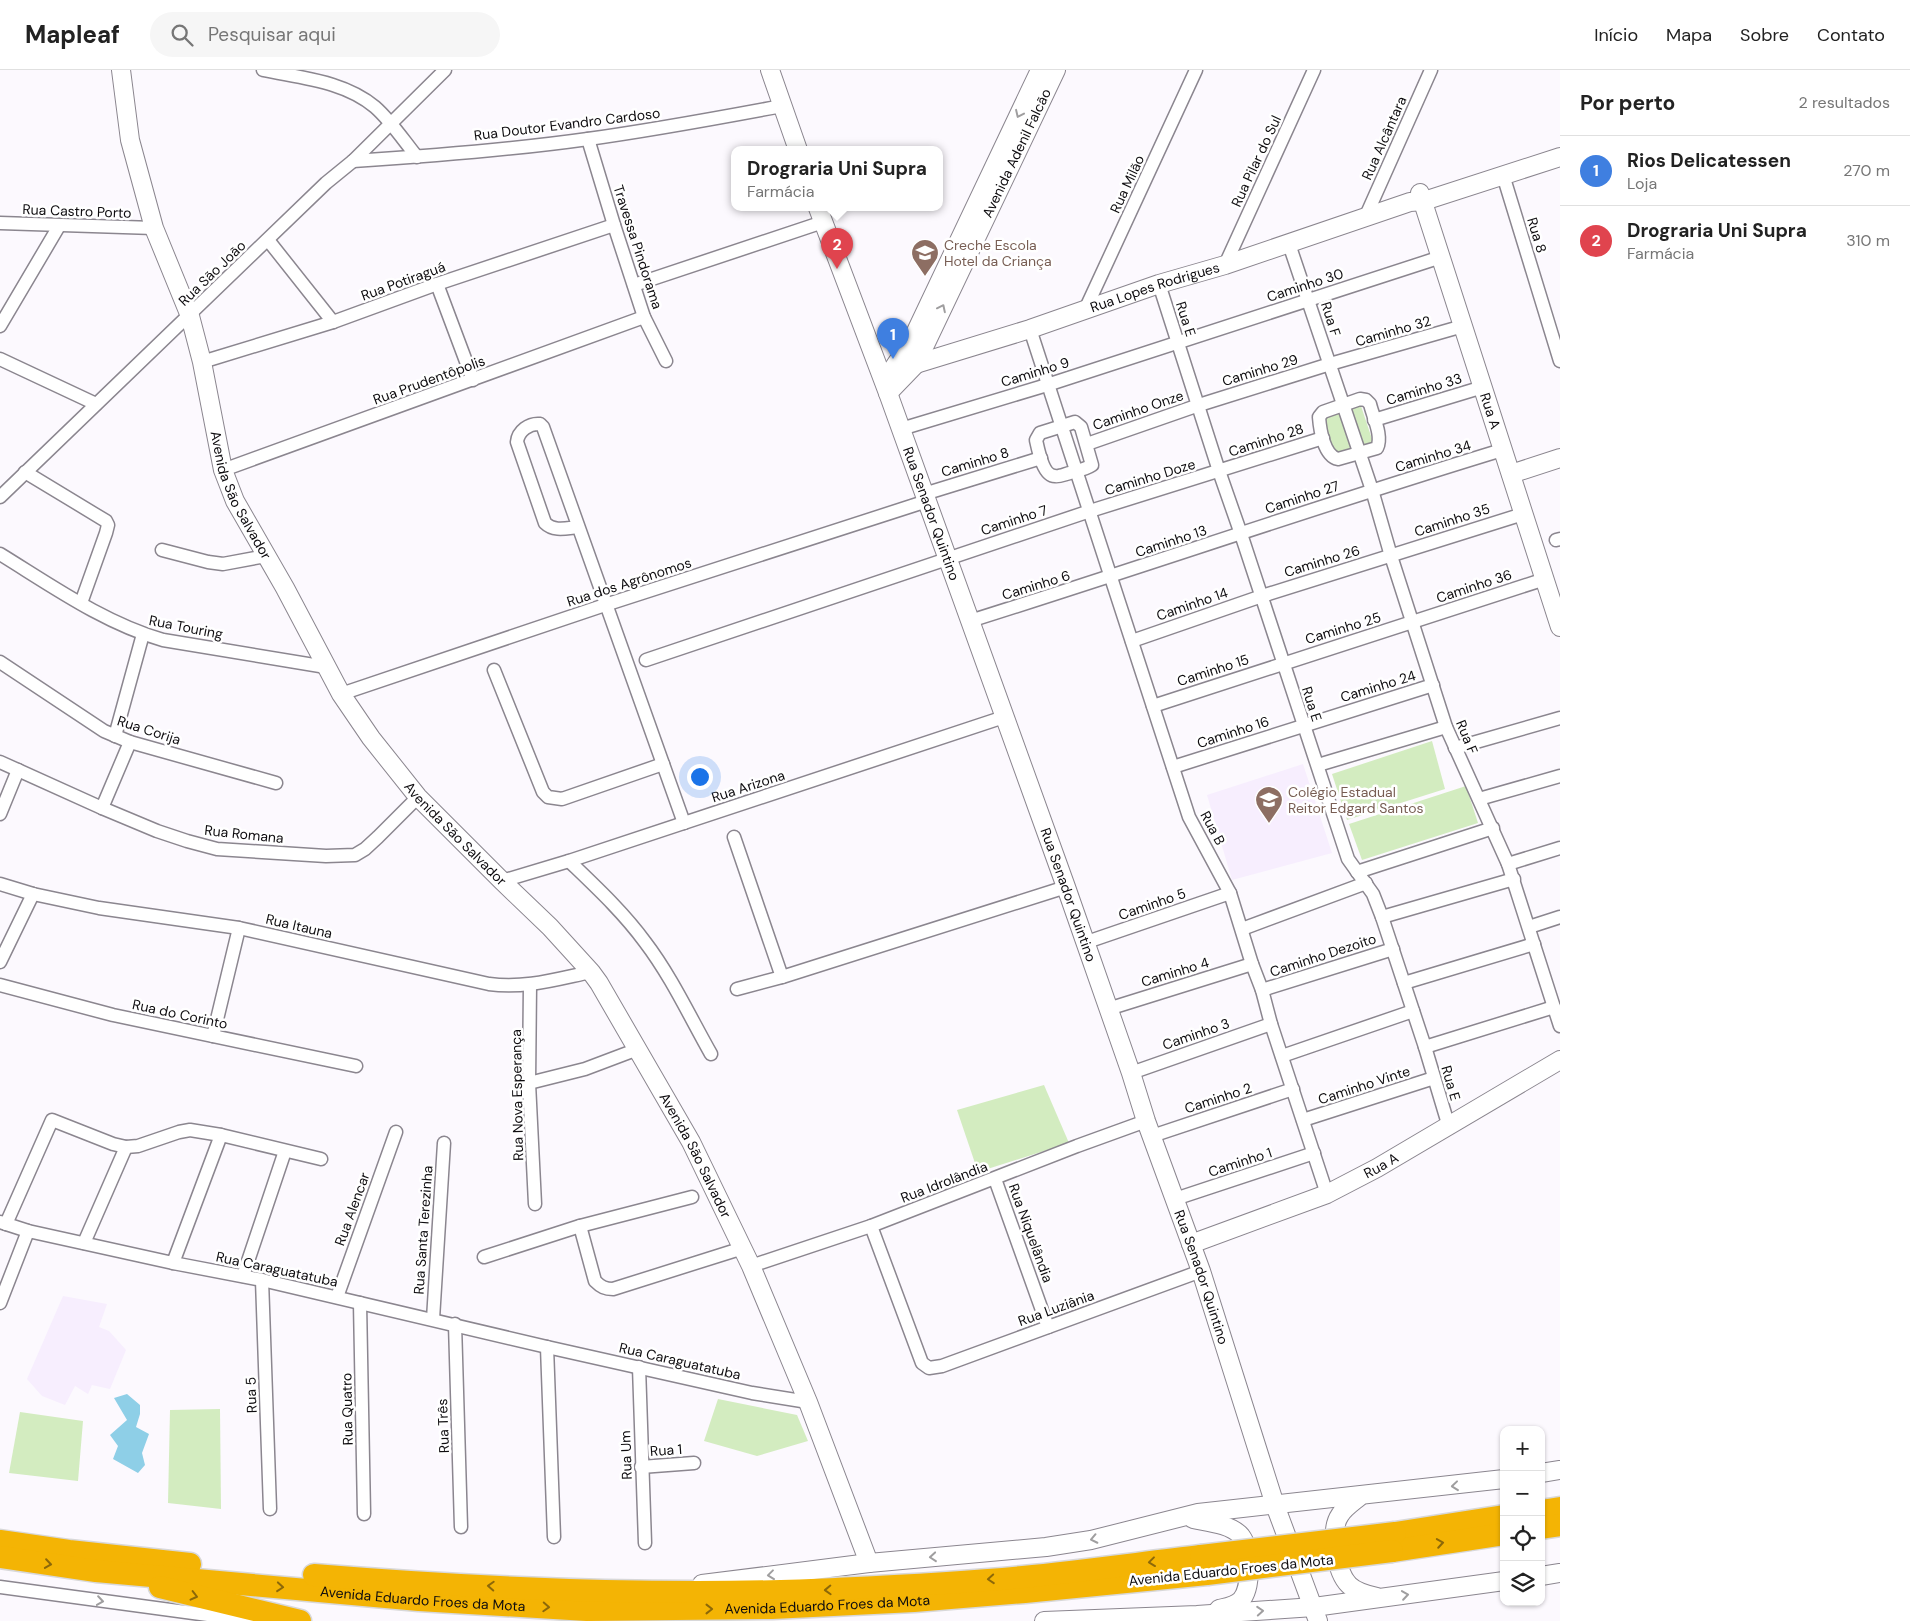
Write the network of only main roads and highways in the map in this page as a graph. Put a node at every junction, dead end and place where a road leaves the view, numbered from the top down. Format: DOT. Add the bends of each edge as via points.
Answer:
graph roads {
  1 [pos="1560,1508"];
  2 [pos="1545,1510"];
  3 [pos="1500,1517"];
  4 [pos="1560,1525"];
  5 [pos="1545,1527"];
  6 [pos="1500,1534"];
  7 [pos="0,1541"];
  8 [pos="1394,1542"];
  9 [pos="0,1557"];
  10 [pos="1204,1565"];
  11 [pos="96,1571"];
  12 [pos="300,1621"];
  1 -- 2 [label="highway"];
  3 -- 8 [label="highway, Avenida Eduardo Froes da Mota"];
  4 -- 5 [label="highway"];
  8 -- 6 [label="highway, Avenida Eduardo Froes da Mota, one-way"];
  10 -- 7 [label="highway, Avenida Eduardo Froes da Mota, one-way" via="836,1589 630,1592 364,1579 69,1551"];
  8 -- 10 [label="highway, Avenida Eduardo Froes da Mota, bridge"];
  9 -- 11 [label="highway, Avenida Eduardo Froes da Mota, one-way"];
  11 -- 10 [label="highway, Avenida Eduardo Froes da Mota, one-way" via="419,1600 587,1610 772,1608 1025,1592"];
  11 -- 12 [label="highway, one-way"];
}
